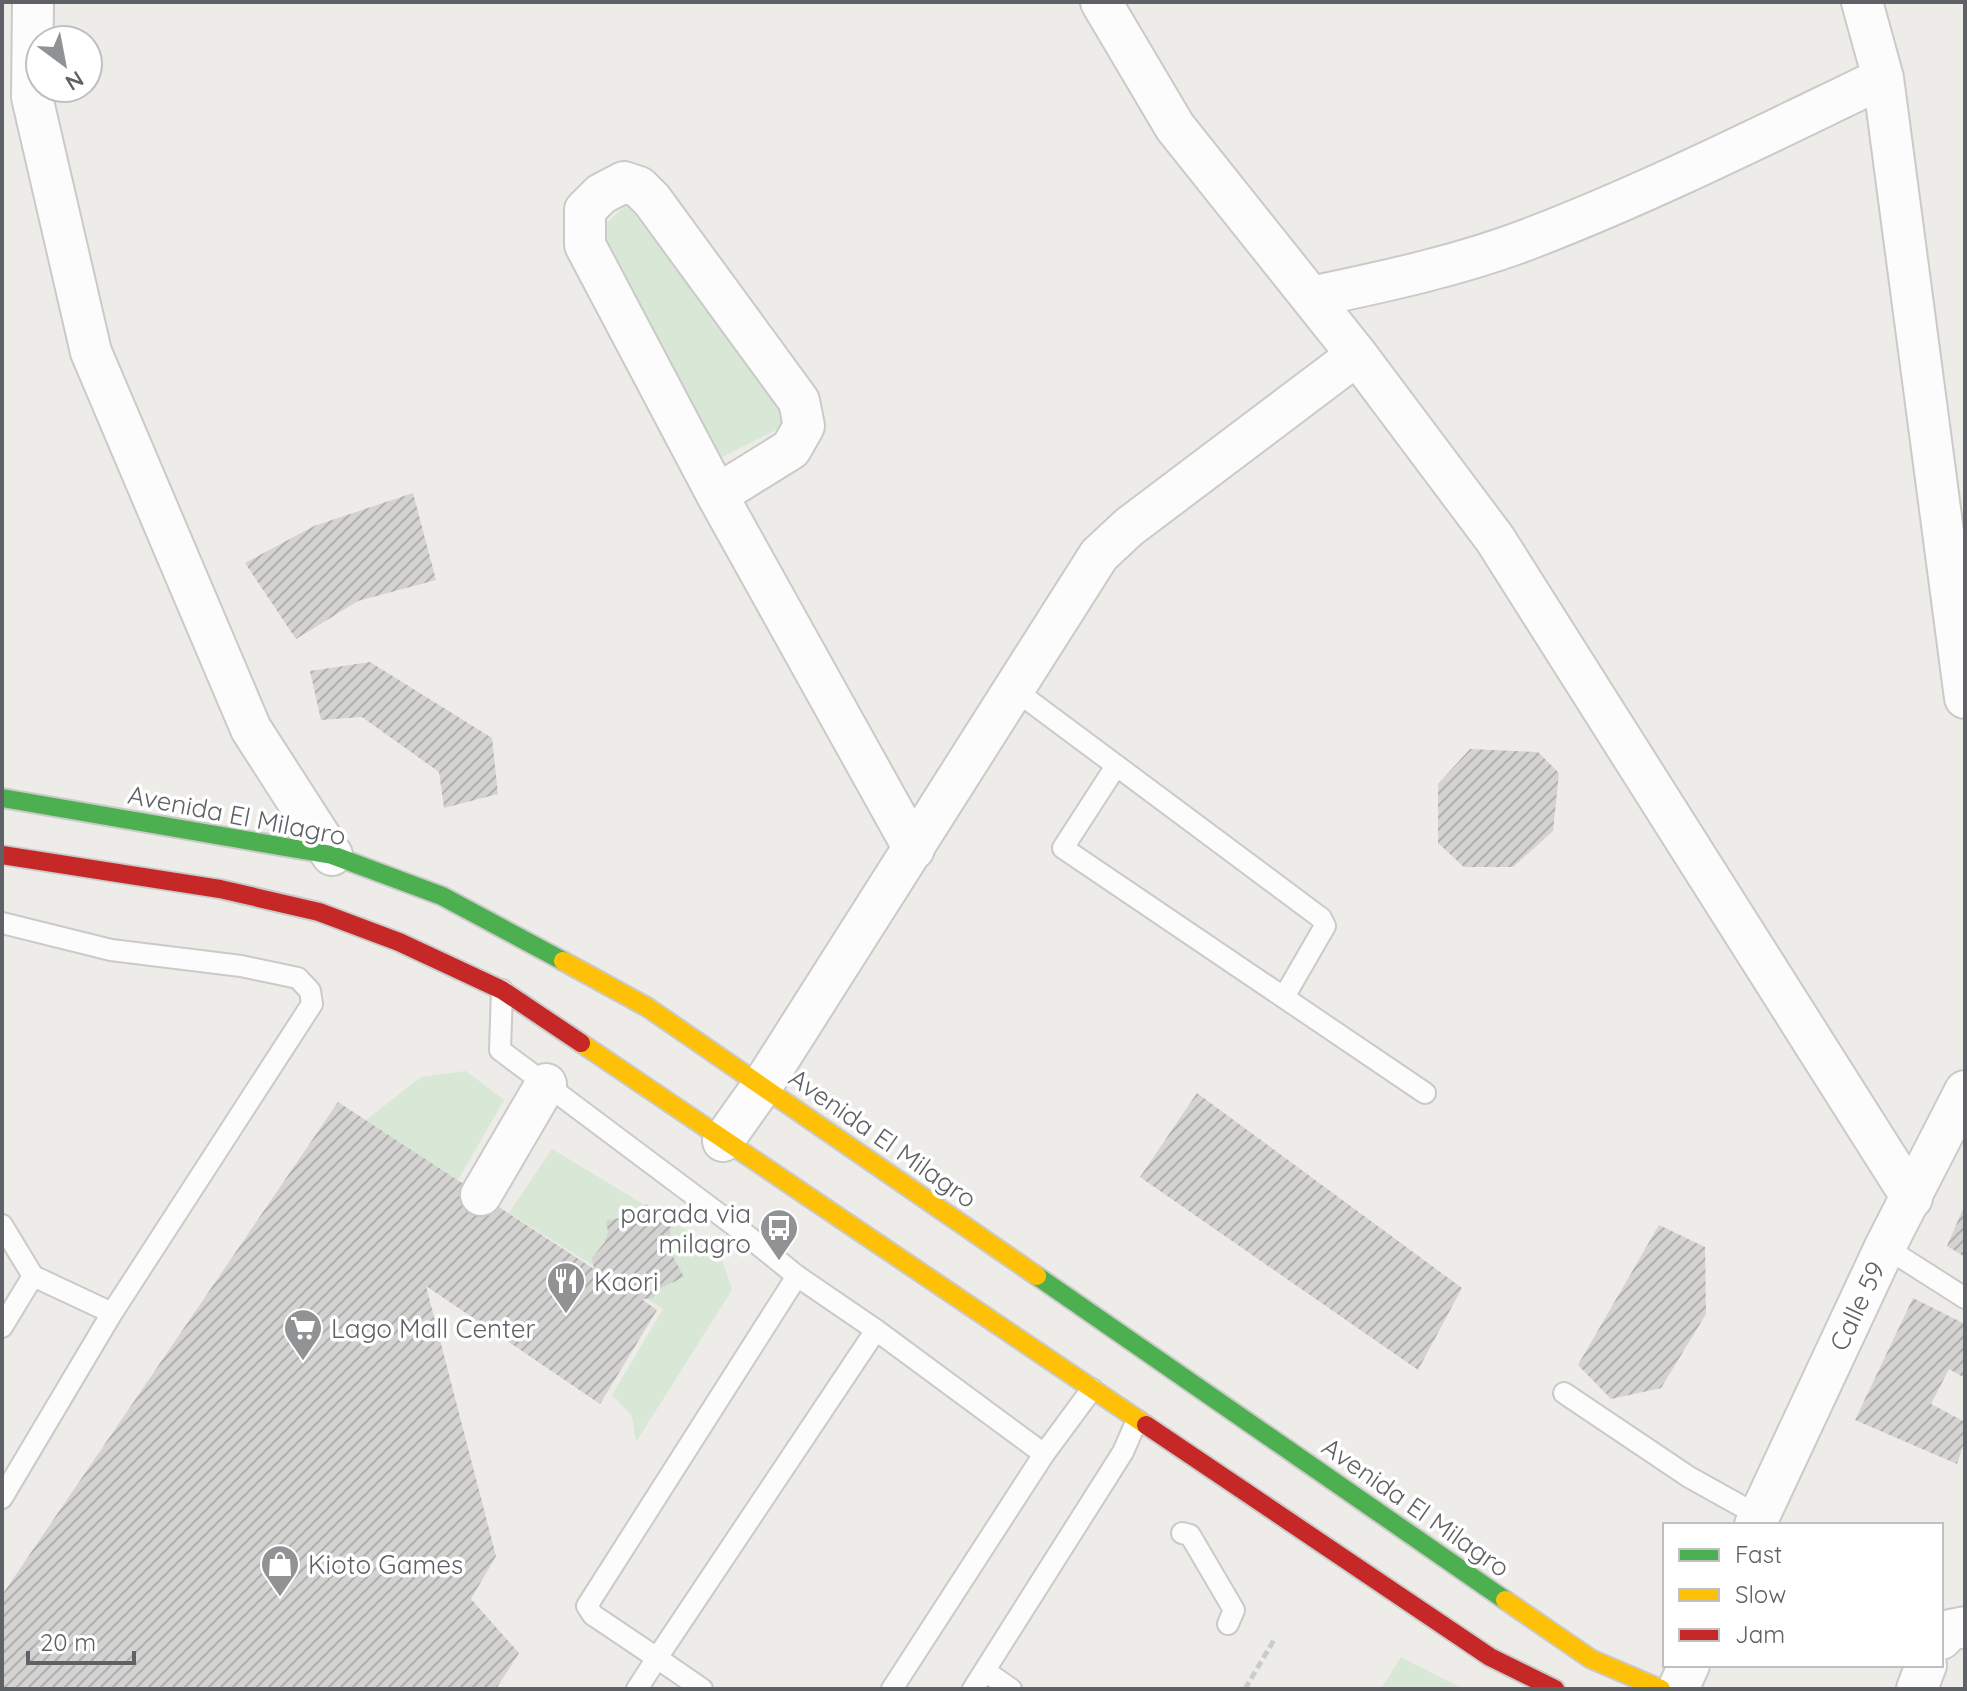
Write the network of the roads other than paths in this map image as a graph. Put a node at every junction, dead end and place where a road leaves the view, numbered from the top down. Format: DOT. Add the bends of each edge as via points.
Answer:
graph roads {
  1 [pos="33,2"];
  2 [pos="1101,2"];
  3 [pos="1862,2"];
  4 [pos="1883,78"];
  5 [pos="1311,297"];
  6 [pos="1357,355"];
  7 [pos="717,495"];
  8 [pos="1015,690"];
  9 [pos="1965,698"];
  10 [pos="1116,766"];
  11 [pos="2,798"];
  12 [pos="914,849"];
  13 [pos="2,855"];
  14 [pos="332,855"];
  15 [pos="2,923"];
  16 [pos="502,990"];
  17 [pos="1284,997"];
  18 [pos="546,1084"];
  19 [pos="762,1086"];
  20 [pos="1965,1091"];
  21 [pos="1425,1093"];
  22 [pos="723,1141"];
  23 [pos="481,1195"];
  24 [pos="1912,1198"];
  25 [pos="2,1225"];
  26 [pos="1885,1247"];
  27 [pos="33,1276"];
  28 [pos="797,1276"];
  29 [pos="1965,1298"];
  30 [pos="112,1313"];
  31 [pos="2,1327"];
  32 [pos="876,1330"];
  33 [pos="1092,1389"];
  34 [pos="1564,1393"];
  35 [pos="1137,1420"];
  36 [pos="1044,1454"];
  37 [pos="2,1498"];
  38 [pos="1757,1521"];
  39 [pos="1182,1533"];
  40 [pos="1228,1624"];
  41 [pos="1965,1627"];
  42 [pos="1943,1637"];
  43 [pos="657,1658"];
  44 [pos="1688,1667"];
  45 [pos="1925,1667"];
  46 [pos="985,1671"];
  47 [pos="637,1689"];
  48 [pos="702,1689"];
  49 [pos="892,1689"];
  50 [pos="973,1689"];
  51 [pos="1011,1689"];
  52 [pos="1555,1689"];
  53 [pos="1661,1689"];
  54 [pos="1678,1689"];
  55 [pos="1917,1689"];
  1 -- 14 [label="street" via="32,97 91,352 251,729"];
  2 -- 5 [label="street" via="1175,127"];
  3 -- 4 [label="street"];
  4 -- 5 [label="street" via="1533,238 1426,273"];
  4 -- 9 [label="street"];
  5 -- 6 [label="street"];
  6 -- 8 [label="street" via="1113,540"];
  6 -- 24 [label="street" via="1495,539"];
  7 -- 7 [label="street" via="585,245 585,210 624,182 652,200 799,401 804,426 791,449"];
  7 -- 12 [label="street"];
  8 -- 10 [label="lane"];
  8 -- 12 [label="street"];
  10 -- 17 [label="lane" via="1321,918 1325,926"];
  10 -- 17 [label="lane" via="1063,848"];
  11 -- 14 [label="main road, Avenida El Milagro"];
  12 -- 19 [label="street"];
  13 -- 16 [label="main road" via="295,905 392,938"];
  14 -- 19 [label="main road, Avenida El Milagro" via="456,904 647,1007"];
  15 -- 30 [label="lane" via="111,950 298,978 310,991 312,1004"];
  16 -- 18 [label="lane" via="500,1050"];
  16 -- 22 [label="main road"];
  17 -- 21 [label="lane"];
  18 -- 23 [label="street"];
  18 -- 28 [label="lane"];
  19 -- 22 [label="street"];
  19 -- 53 [label="main road, Avenida El Milagro" via="1591,1659"];
  20 -- 24 [label="street, Calle 59"];
  22 -- 33 [label="main road"];
  24 -- 26 [label="street, Calle 59"];
  25 -- 27 [label="lane"];
  26 -- 29 [label="lane"];
  26 -- 38 [label="street, Calle 59"];
  27 -- 30 [label="lane"];
  27 -- 31 [label="lane"];
  28 -- 32 [label="lane"];
  28 -- 43 [label="lane" via="587,1606"];
  30 -- 37 [label="lane"];
  32 -- 36 [label="lane"];
  32 -- 43 [label="lane"];
  33 -- 35 [label="main road"];
  33 -- 36 [label="lane"];
  34 -- 38 [label="lane"];
  35 -- 46 [label="lane" via="1123,1452"];
  35 -- 52 [label="main road" via="1490,1657"];
  36 -- 49 [label="lane"];
  39 -- 40 [label="lane" via="1190,1535 1228,1597 1234,1610"];
  41 -- 42 [label="street"];
  43 -- 47 [label="lane"];
  43 -- 48 [label="lane"];
  44 -- 54 [label="street"];
  45 -- 55 [label="street"];
  46 -- 50 [label="lane"];
  46 -- 51 [label="lane"];
}
